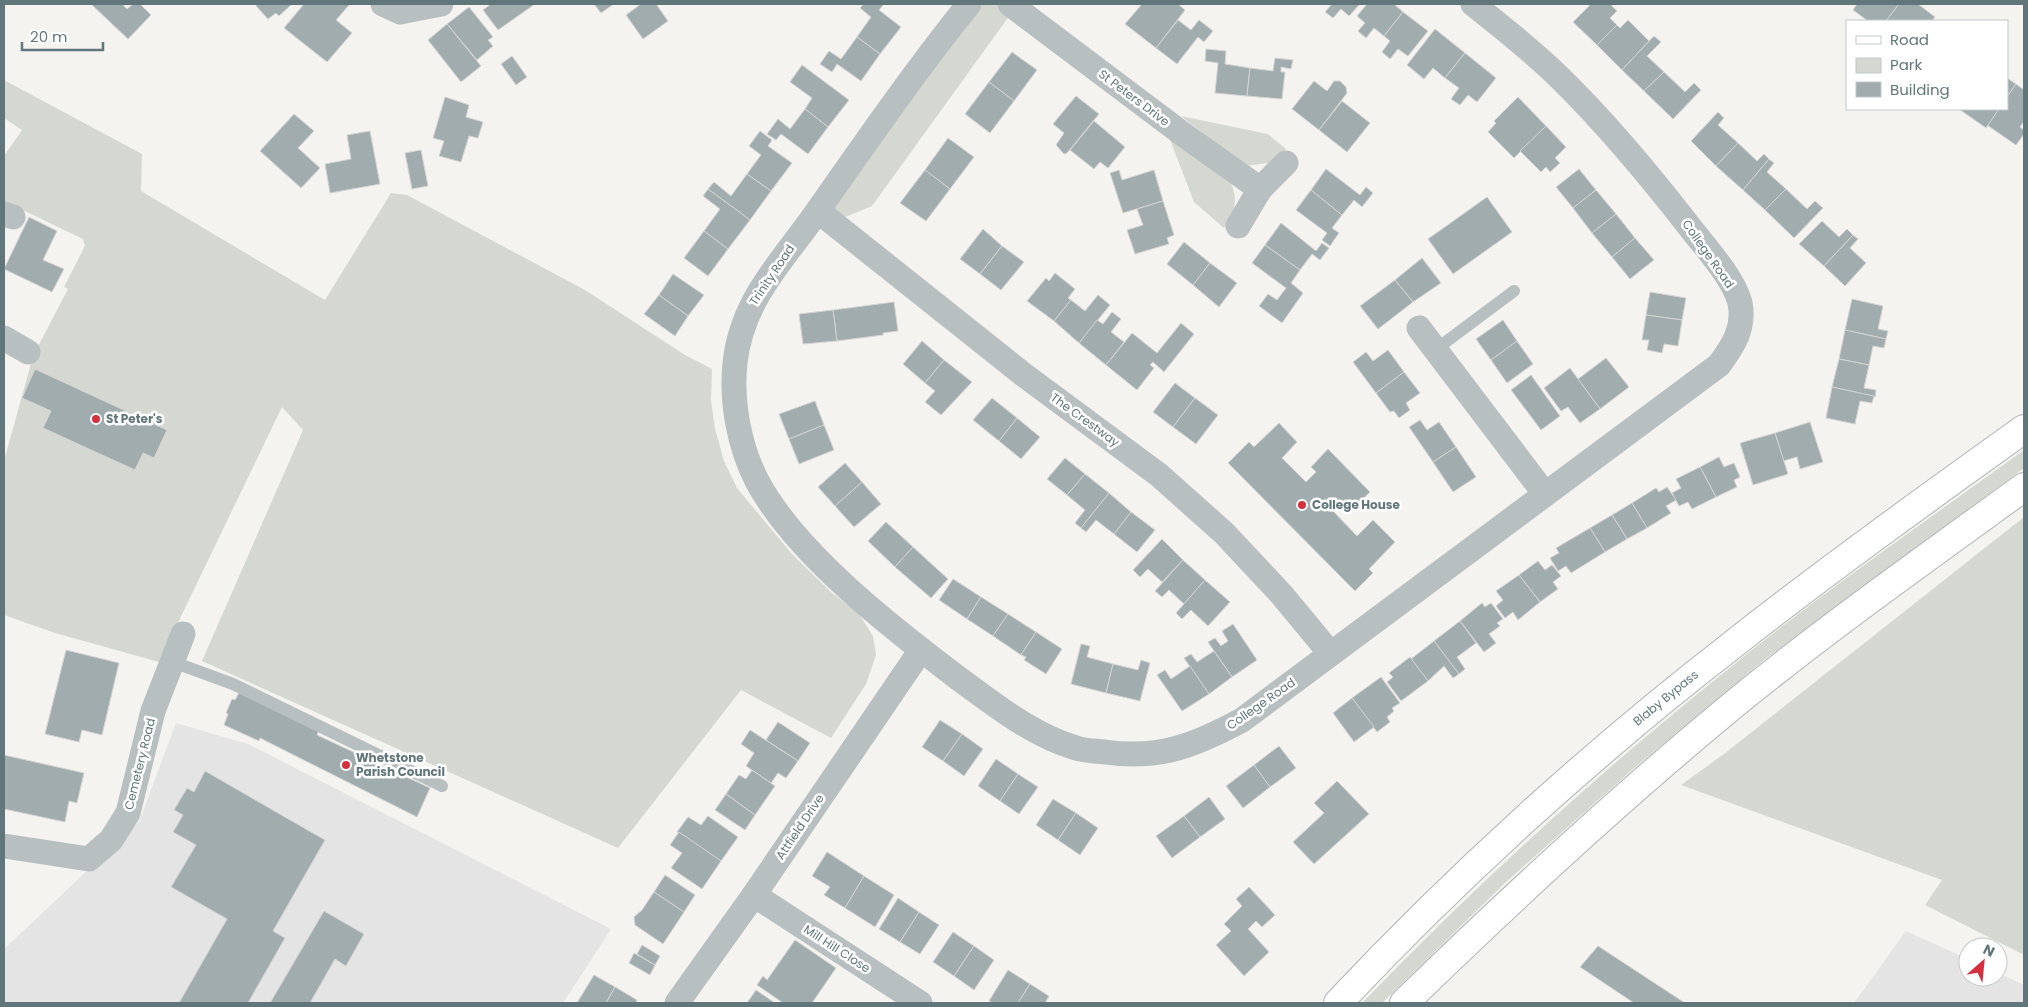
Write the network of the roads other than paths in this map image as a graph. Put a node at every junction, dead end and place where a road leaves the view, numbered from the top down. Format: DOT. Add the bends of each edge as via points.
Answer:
graph roads {
  1 [pos="384,4"];
  2 [pos="441,4"];
  3 [pos="969,4"];
  4 [pos="1010,4"];
  5 [pos="1473,4"];
  6 [pos="1286,164"];
  7 [pos="1260,189"];
  8 [pos="818,211"];
  9 [pos="1238,226"];
  10 [pos="1514,291"];
  11 [pos="1419,328"];
  12 [pos="4,338"];
  13 [pos="1435,350"];
  14 [pos="28,352"];
  15 [pos="2024,429"];
  16 [pos="2024,487"];
  17 [pos="1545,494"];
  18 [pos="182,634"];
  19 [pos="921,650"];
  20 [pos="1330,653"];
  21 [pos="173,662"];
  22 [pos="442,786"];
  23 [pos="4,846"];
  24 [pos="754,895"];
  25 [pos="677,1003"];
  26 [pos="920,1003"];
  27 [pos="1338,1003"];
  28 [pos="1404,1003"];
  1 -- 2 [label="street" via="400,12"];
  3 -- 8 [label="street, Trinity Road" via="926,58"];
  4 -- 7 [label="street, St Peters Drive" via="1184,136"];
  5 -- 17 [label="street, College Road" via="1560,78 1644,168 1712,256 1740,302 1741,321 1736,344 1719,365"];
  6 -- 7 [label="street"];
  7 -- 9 [label="street"];
  8 -- 19 [label="street, Trinity Road" via="769,275 740,333 734,405 742,443 757,480 806,547"];
  8 -- 20 [label="street, The Crestway" via="1024,375 1159,475 1224,533"];
  10 -- 13 [label="lane"];
  11 -- 13 [label="street"];
  12 -- 14 [label="street"];
  13 -- 17 [label="street"];
  15 -- 27 [label="main road, Blaby Bypass" via="1729,647 1608,748 1445,896"];
  16 -- 28 [label="main road" via="1732,706 1545,868"];
  17 -- 20 [label="street, College Road"];
  18 -- 21 [label="street, Cemetery Road"];
  19 -- 20 [label="street, College Road" via="1032,730 1077,749 1126,755 1172,751 1206,739 1242,720"];
  19 -- 24 [label="street, Attfield Drive"];
  21 -- 22 [label="lane" via="233,684"];
  21 -- 23 [label="street, Cemetery Road" via="153,711 128,814 111,840 89,859"];
  24 -- 25 [label="street, Attfield Drive"];
  24 -- 26 [label="street, Mill Hill Close"];
}
